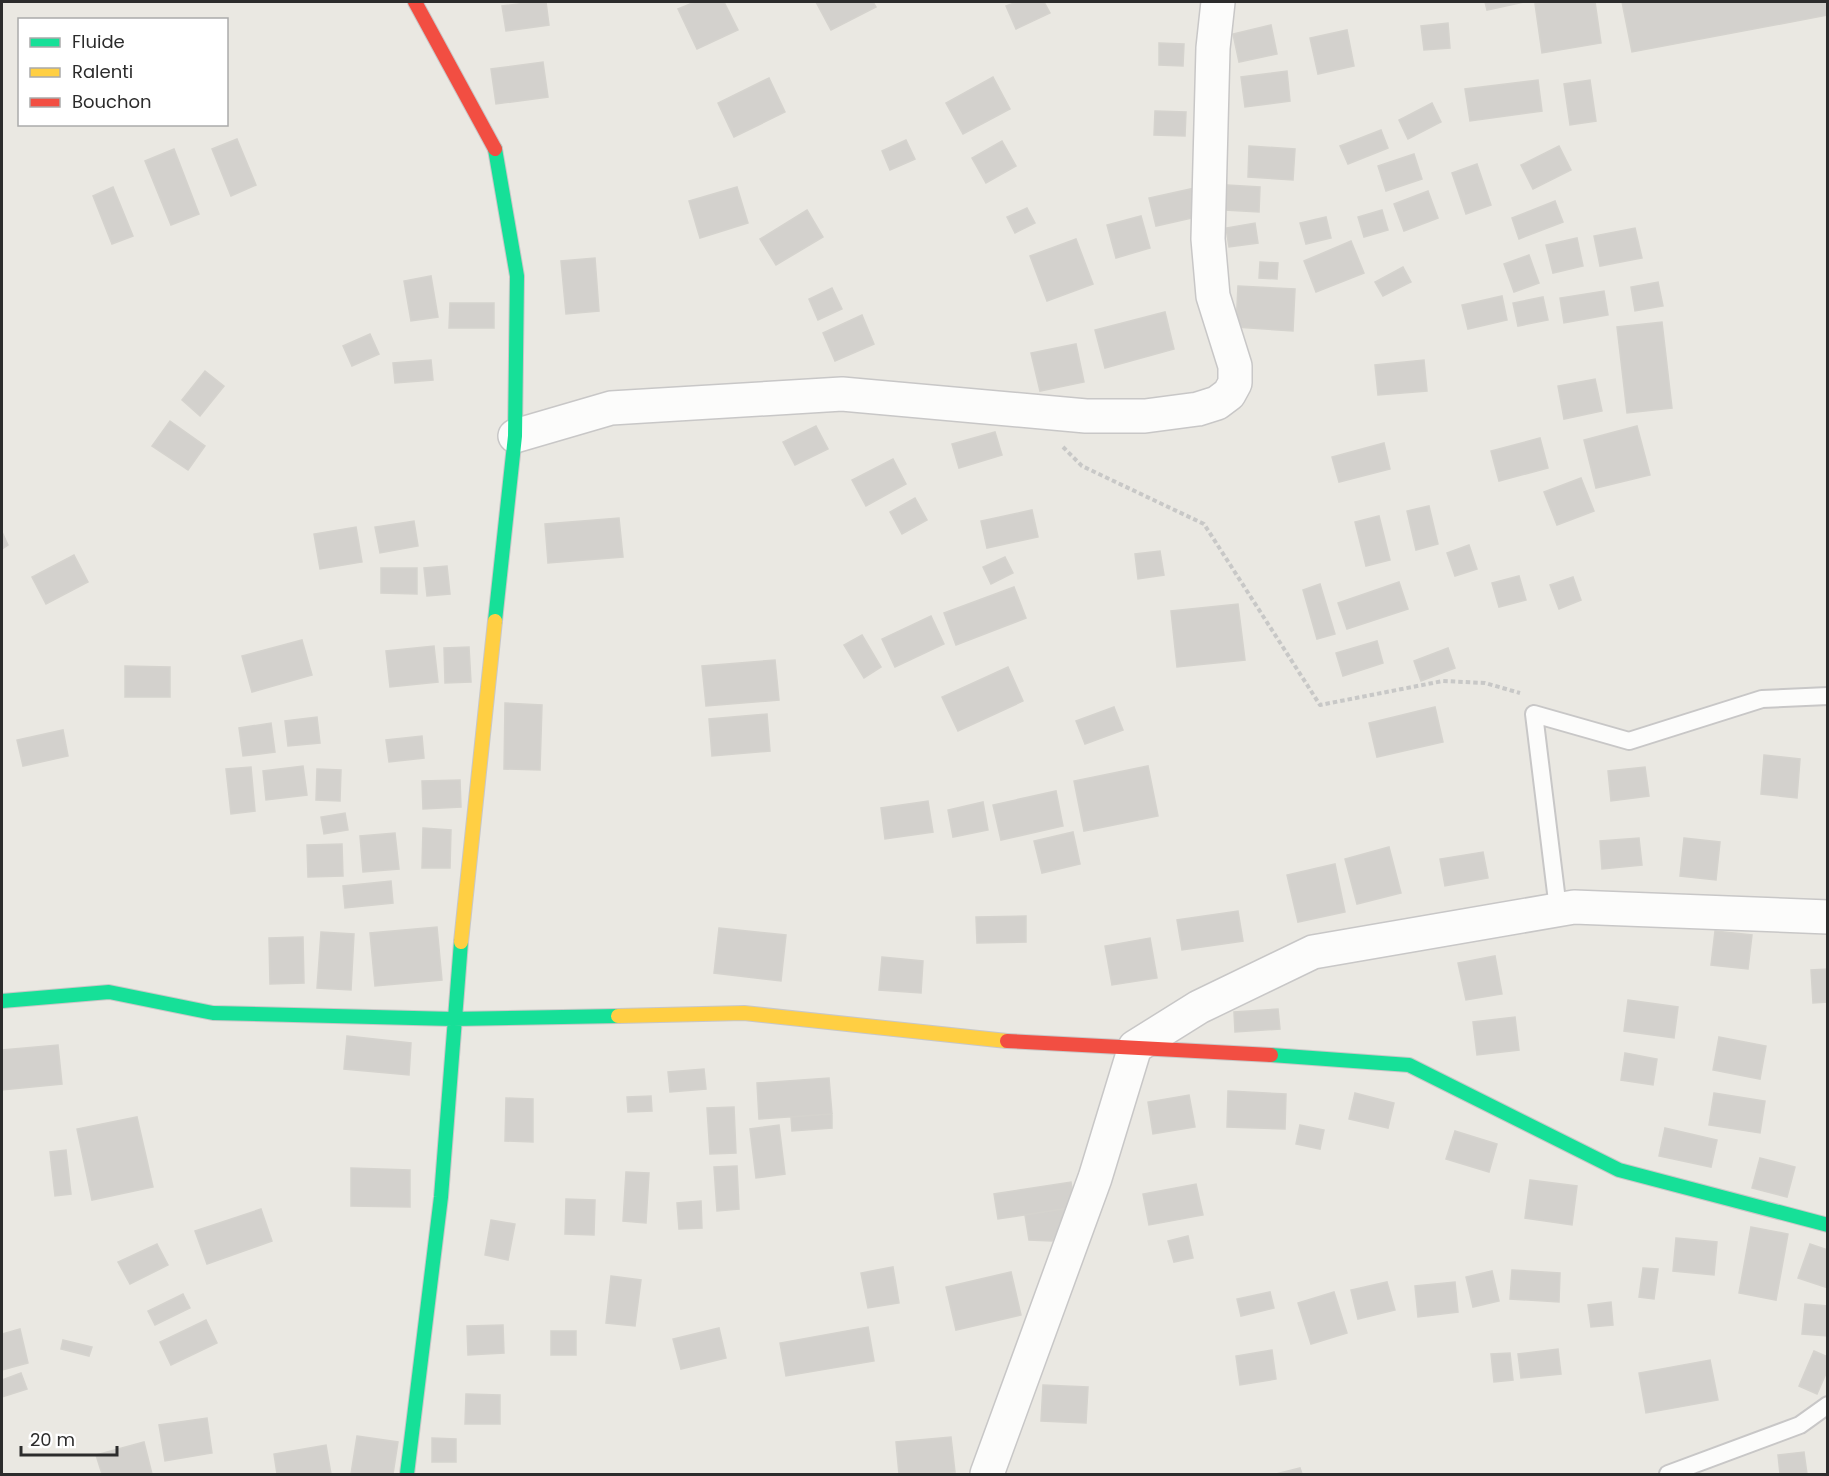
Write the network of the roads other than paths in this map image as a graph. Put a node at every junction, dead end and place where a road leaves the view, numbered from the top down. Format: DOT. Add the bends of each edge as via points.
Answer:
graph roads {
  1 [pos="415,2"];
  2 [pos="1218,2"];
  3 [pos="515,436"];
  4 [pos="1827,696"];
  5 [pos="1558,909"];
  6 [pos="1827,917"];
  7 [pos="2,1001"];
  8 [pos="453,1019"];
  9 [pos="1135,1047"];
  10 [pos="1827,1225"];
  11 [pos="1827,1405"];
  12 [pos="407,1474"];
  13 [pos="987,1474"];
  14 [pos="1668,1474"];
  1 -- 3 [label="street" via="495,149 517,276"];
  2 -- 3 [label="street" via="1213,48 1208,239 1213,296 1235,366 1235,383 1217,403 1145,416 1086,416 842,394 610,408"];
  3 -- 8 [label="street"];
  4 -- 5 [label="lane" via="1762,699 1629,741 1534,714"];
  5 -- 6 [label="street"];
  5 -- 9 [label="street" via="1313,952 1199,1007"];
  7 -- 8 [label="street" via="109,992 213,1013"];
  8 -- 9 [label="street" via="744,1013 1022,1043"];
  8 -- 12 [label="street" via="441,1197"];
  9 -- 10 [label="street" via="1409,1065 1619,1170"];
  9 -- 13 [label="street" via="1095,1178"];
  11 -- 14 [label="lane" via="1800,1425"];
}
